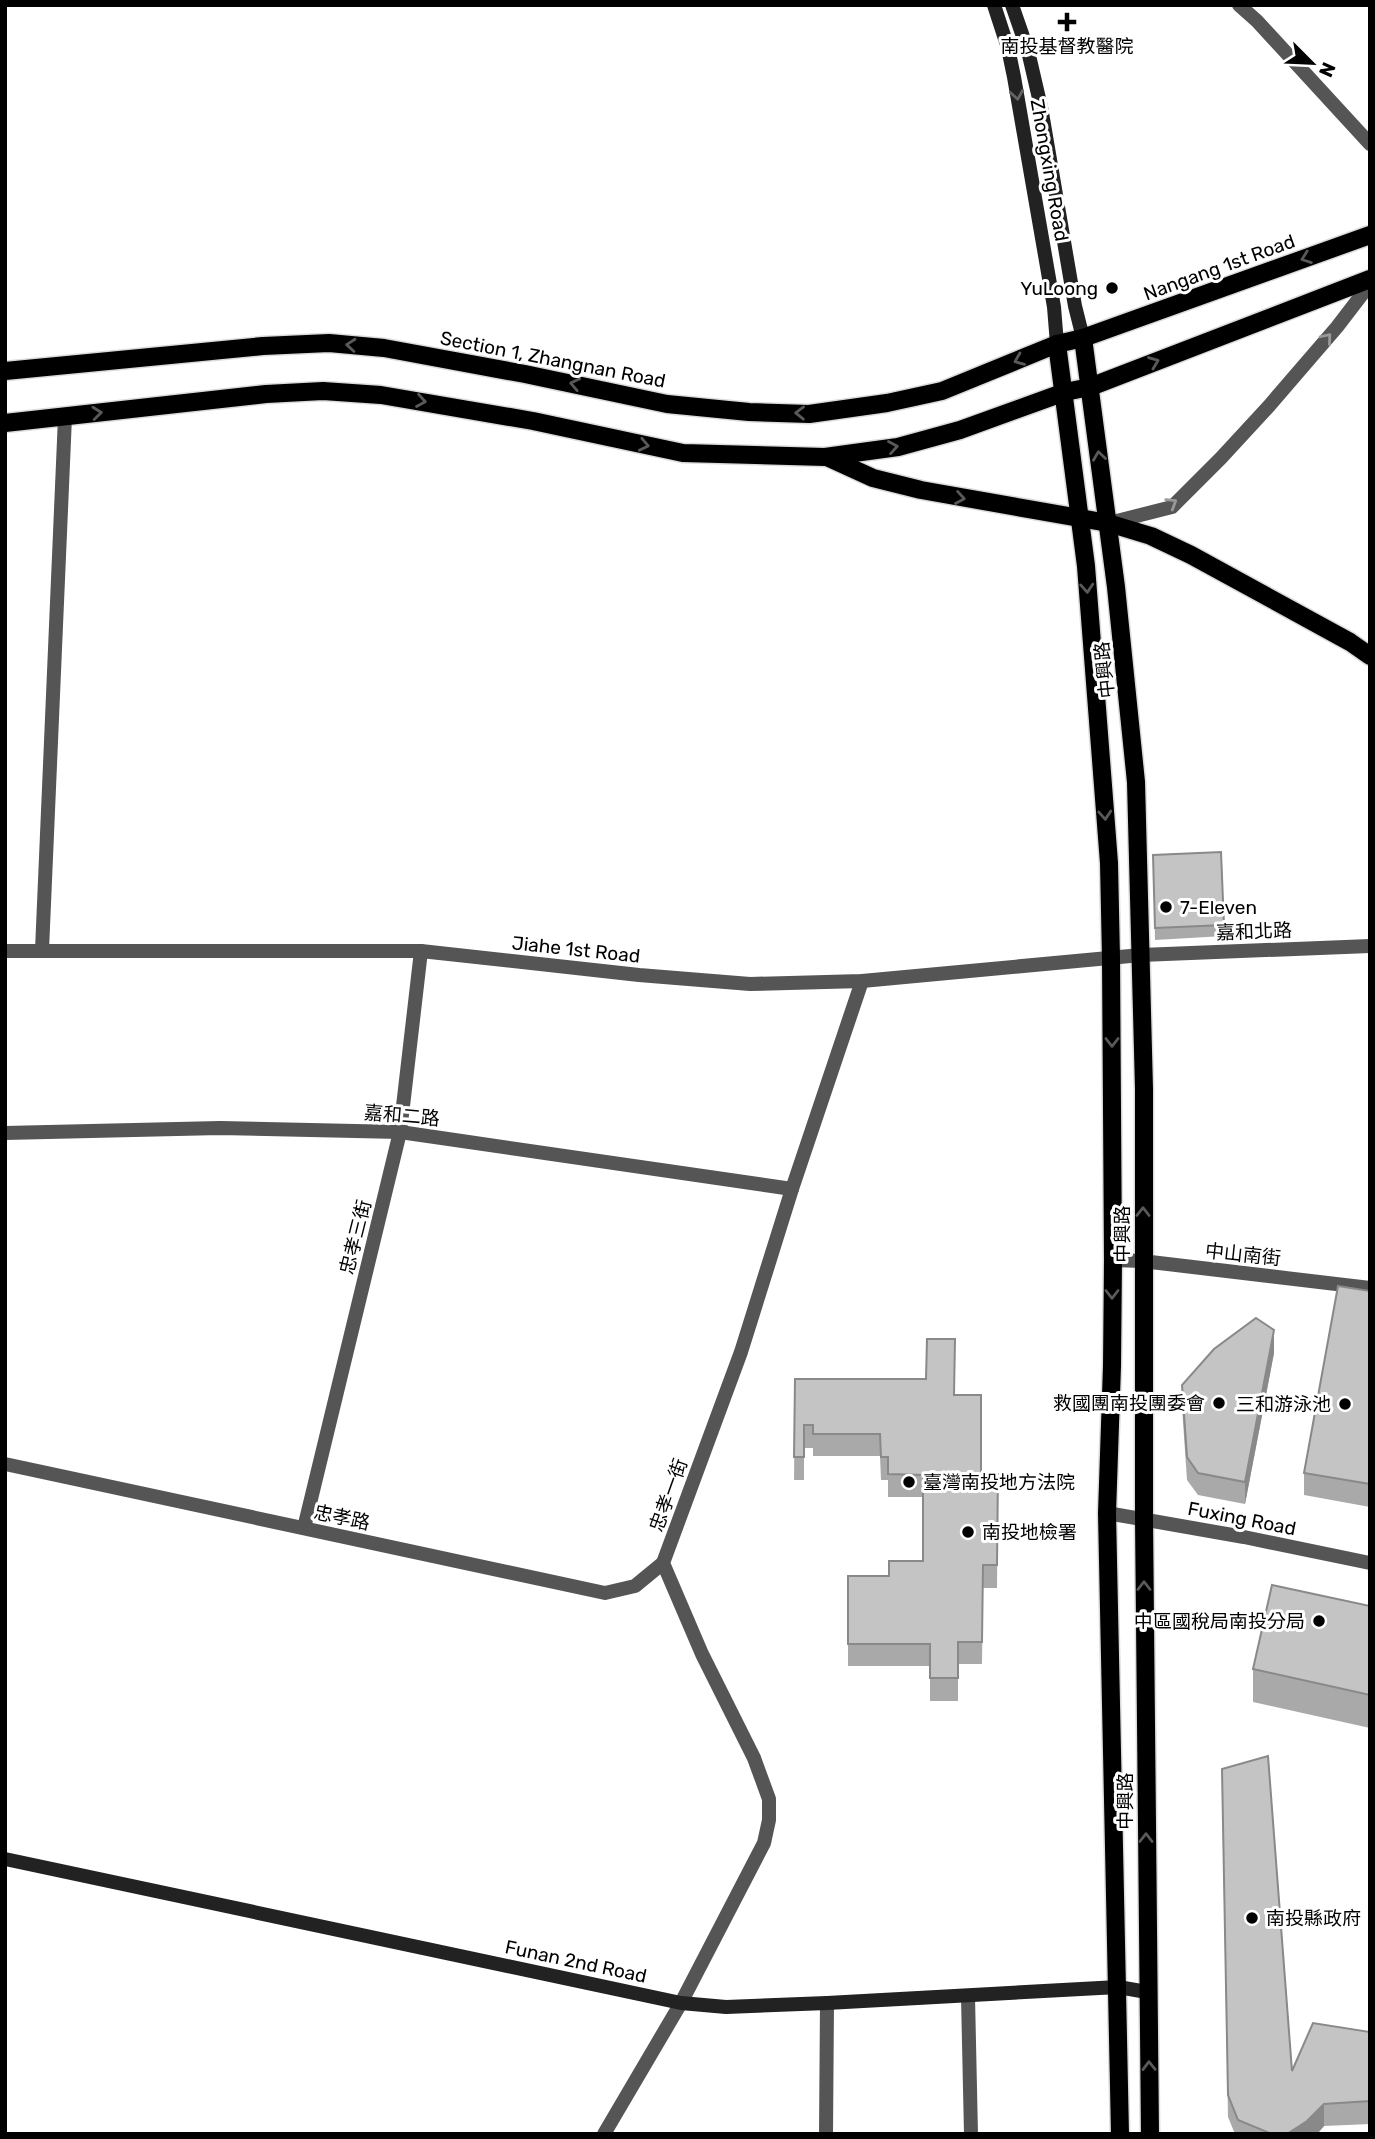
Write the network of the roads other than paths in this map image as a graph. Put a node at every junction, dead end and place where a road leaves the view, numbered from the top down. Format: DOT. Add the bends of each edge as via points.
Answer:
graph roads {
  1 [pos="994,5"];
  2 [pos="1012,5"];
  3 [pos="1239,5"];
  4 [pos="1370,144"];
  5 [pos="1370,235"];
  6 [pos="1370,282"];
  7 [pos="1083,338"];
  8 [pos="1057,344"];
  9 [pos="5,370"];
  10 [pos="1090,387"];
  11 [pos="1065,392"];
  12 [pos="65,417"];
  13 [pos="5,423"];
  14 [pos="825,457"];
  15 [pos="1081,520"];
  16 [pos="1108,523"];
  17 [pos="1370,656"];
  18 [pos="1370,946"];
  19 [pos="43,950"];
  20 [pos="5,951"];
  21 [pos="421,951"];
  22 [pos="1141,955"];
  23 [pos="1111,958"];
  24 [pos="862,982"];
  25 [pos="400,1132"];
  26 [pos="5,1133"];
  27 [pos="792,1189"];
  28 [pos="1113,1260"];
  29 [pos="1142,1261"];
  30 [pos="1370,1288"];
  31 [pos="5,1464"];
  32 [pos="1107,1513"];
  33 [pos="1144,1518"];
  34 [pos="304,1528"];
  35 [pos="663,1563"];
  36 [pos="1370,1563"];
  37 [pos="5,1859"];
  38 [pos="1118,1987"];
  39 [pos="1147,1992"];
  40 [pos="968,1997"];
  41 [pos="681,2003"];
  42 [pos="827,2003"];
  43 [pos="604,2134"];
  44 [pos="826,2134"];
  45 [pos="971,2134"];
  46 [pos="1120,2134"];
  47 [pos="1150,2134"];
  1 -- 8 [label="street, Zhongxing Road, one-way" via="1014,77"];
  2 -- 7 [label="street, Zhongxing Road" via="1041,107"];
  3 -- 4 [label="street"];
  5 -- 7 [label="main road, Nangang 1st Road, one-way"];
  10 -- 6 [label="main road, one-way"];
  16 -- 6 [label="street, one-way" via="1172,507 1269,406"];
  7 -- 8 [label="main road, Section 1, Zhangnan Road"];
  7 -- 10 [label="main road, 中興路"];
  8 -- 9 [label="main road, Section 1, Zhangnan Road, one-way" via="942,391 810,414 667,404 384,348 328,343"];
  8 -- 11 [label="main road, 中興路"];
  10 -- 11 [label="main road"];
  16 -- 10 [label="main road, 中興路, one-way"];
  14 -- 11 [label="main road, one-way" via="935,437"];
  11 -- 15 [label="main road, 中興路"];
  12 -- 13 [label="main road"];
  12 -- 14 [label="main road, one-way" via="266,394 381,394 683,453"];
  12 -- 19 [label="street"];
  14 -- 15 [label="main road, one-way" via="873,478 909,487"];
  15 -- 16 [label="main road"];
  15 -- 23 [label="main road, 中興路, one-way" via="1109,863"];
  16 -- 17 [label="main road" via="1191,555"];
  16 -- 22 [label="main road, 中興路" via="1136,782"];
  18 -- 22 [label="street, 嘉和北路"];
  19 -- 20 [label="street, Jiahe 1st Road"];
  19 -- 21 [label="street, Jiahe 1st Road"];
  21 -- 24 [label="street, Jiahe 1st Road" via="750,984"];
  21 -- 25 [label="street, 忠孝三街"];
  22 -- 23 [label="street, Jiahe 1st Road"];
  29 -- 22 [label="main road, 中興路, one-way"];
  23 -- 24 [label="street, Jiahe 1st Road"];
  23 -- 28 [label="main road, 中興路, one-way"];
  24 -- 27 [label="street, 忠孝一街"];
  25 -- 26 [label="street, 嘉和二路" via="220,1128"];
  25 -- 27 [label="street, 嘉和二路"];
  25 -- 34 [label="street, 忠孝三街"];
  27 -- 35 [label="street, 忠孝一街" via="741,1352"];
  28 -- 29 [label="street, 中山南街"];
  28 -- 32 [label="main road, 中興路, one-way"];
  29 -- 30 [label="street, 中山南街"];
  29 -- 33 [label="main road, 中興路"];
  31 -- 34 [label="street, 忠孝路"];
  32 -- 33 [label="street, Fuxing Road"];
  32 -- 38 [label="main road, 中興路"];
  33 -- 36 [label="street, Fuxing Road"];
  39 -- 33 [label="main road, 中興路, one-way"];
  34 -- 35 [label="street, 忠孝路" via="605,1593 635,1586"];
  35 -- 41 [label="street, 忠孝一街" via="769,1799 764,1843"];
  37 -- 41 [label="street, Funan 2nd Road"];
  38 -- 39 [label="street, Funan 2nd Road"];
  38 -- 40 [label="street, Funan 2nd Road"];
  38 -- 46 [label="main road, 中興路"];
  47 -- 39 [label="main road, 中興路, one-way"];
  40 -- 42 [label="street, Funan 2nd Road"];
  40 -- 45 [label="street"];
  41 -- 42 [label="street, Funan 2nd Road" via="726,2007"];
  41 -- 43 [label="street, 忠孝一街"];
  42 -- 44 [label="street"];
}
